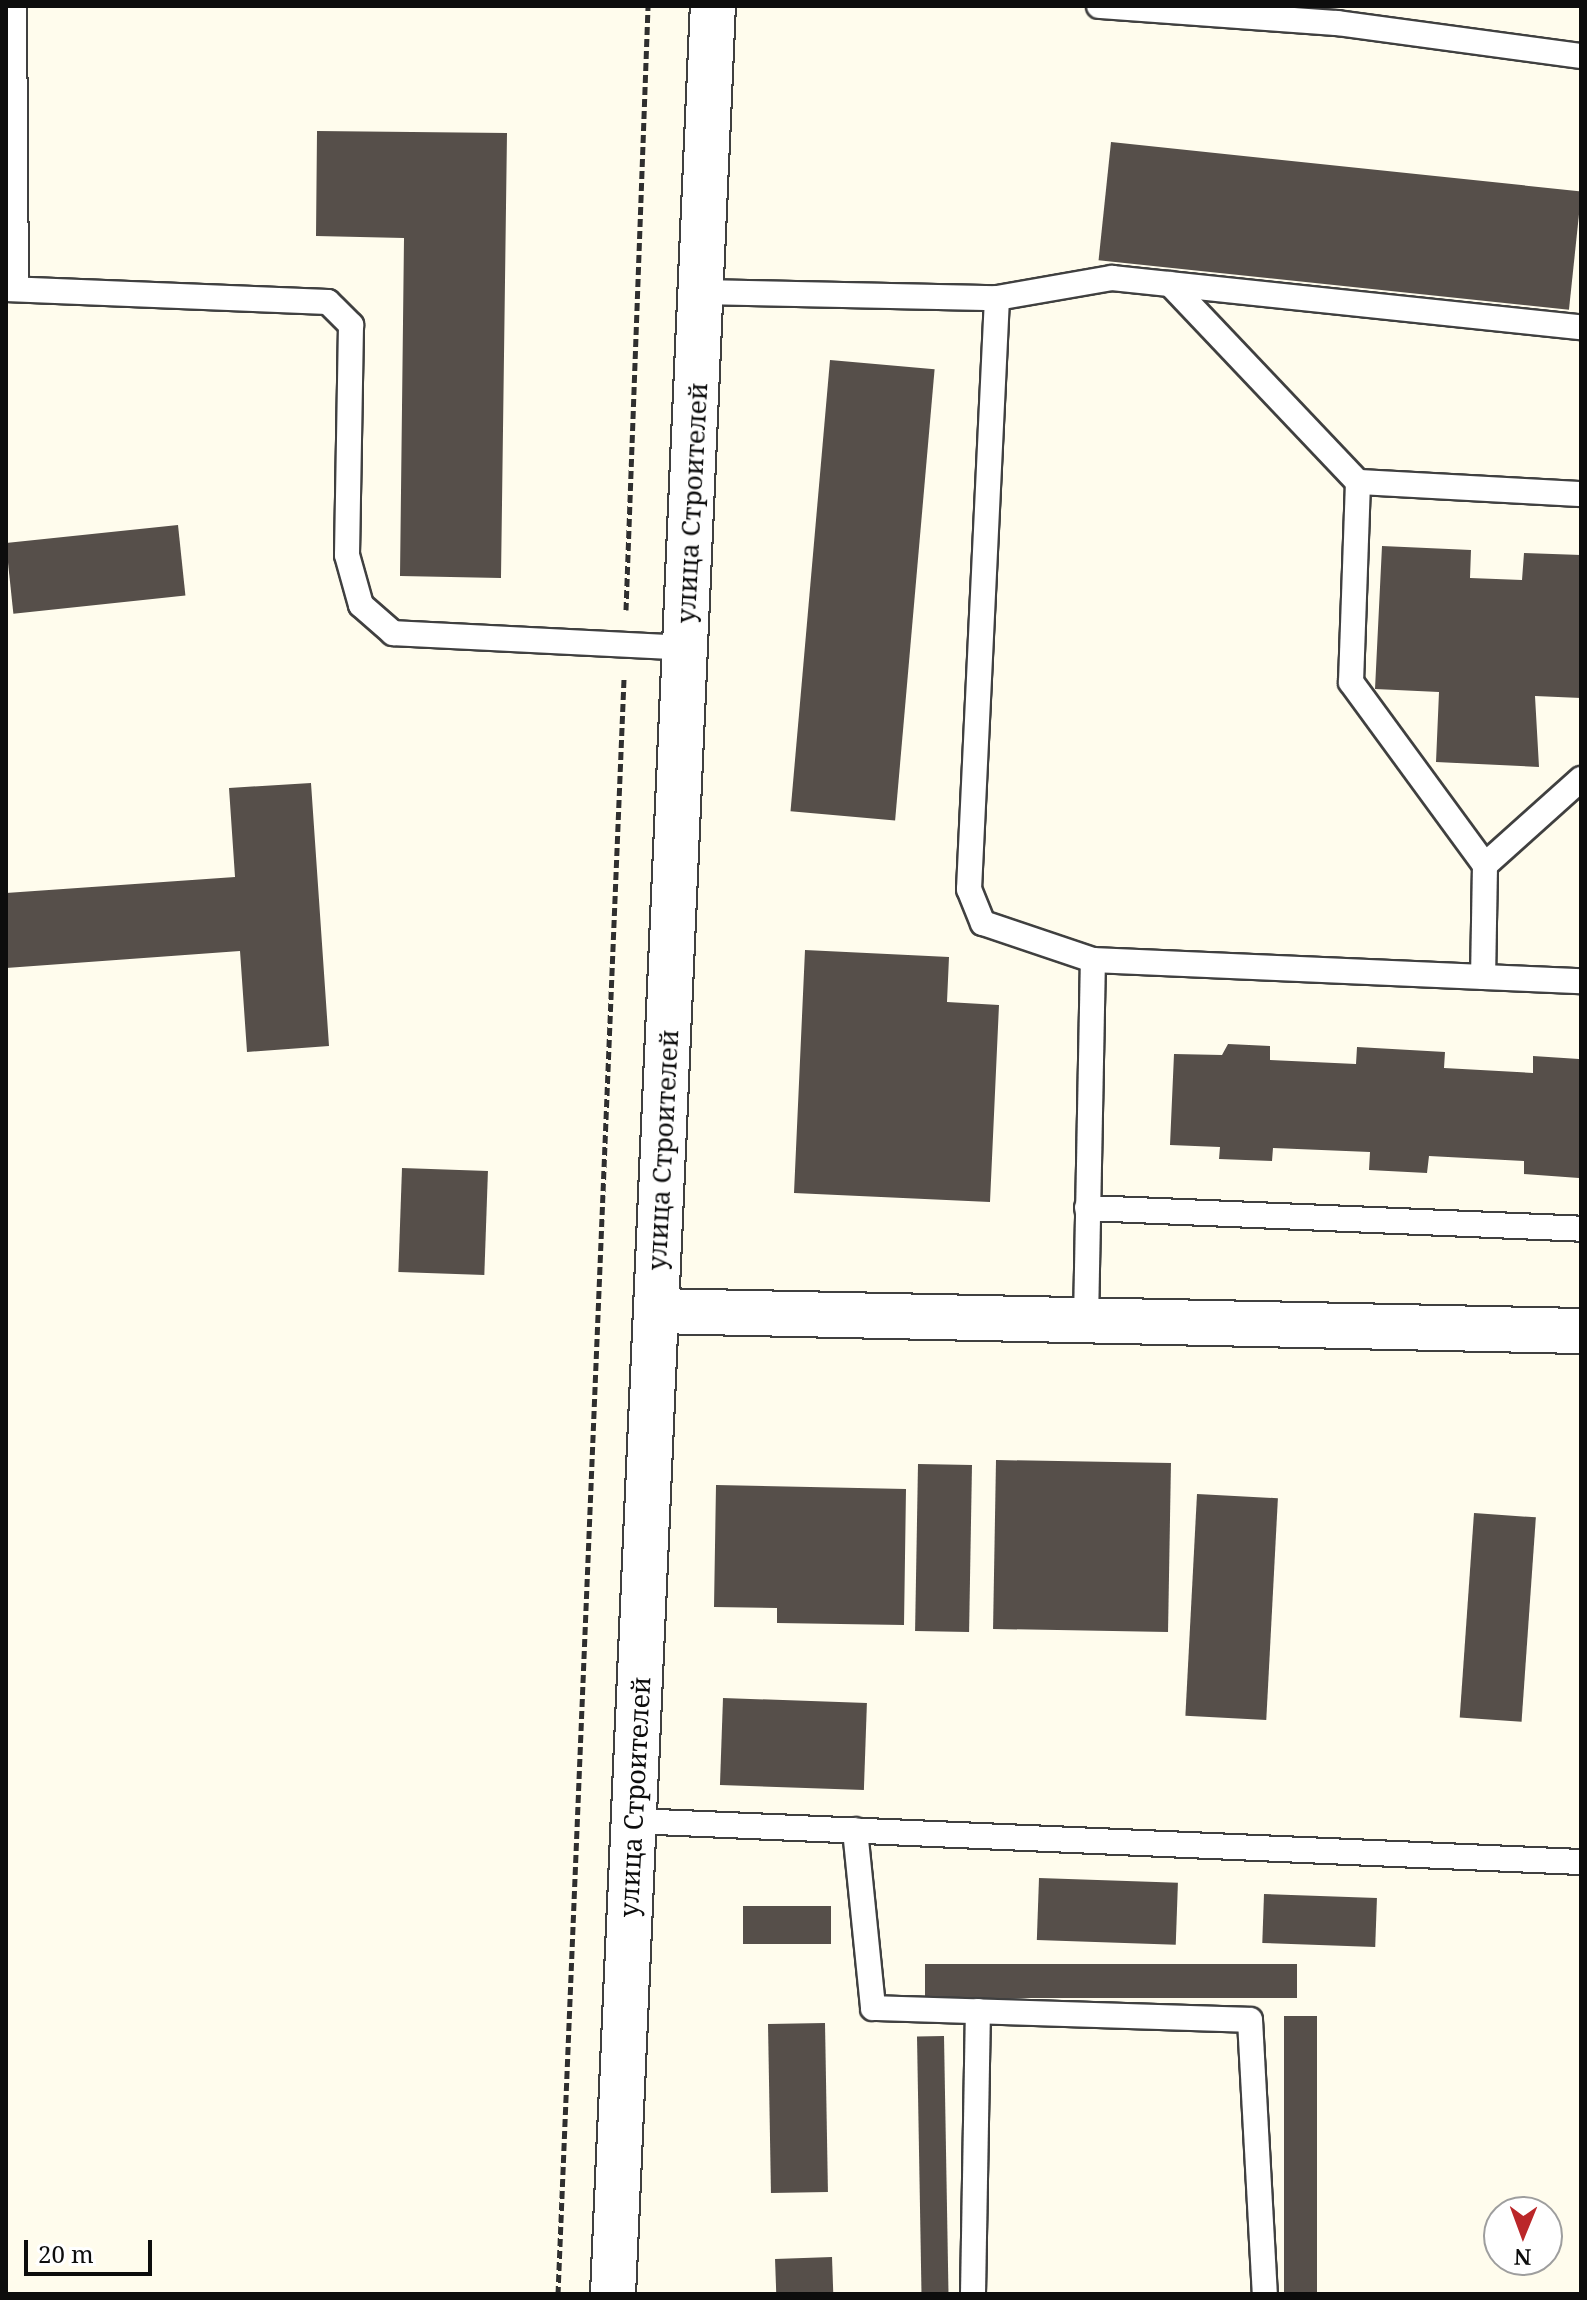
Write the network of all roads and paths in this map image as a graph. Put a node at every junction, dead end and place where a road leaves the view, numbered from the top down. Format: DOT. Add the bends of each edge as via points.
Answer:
graph roads {
  1 [pos="14,6"];
  2 [pos="648,6"];
  3 [pos="713,6"];
  4 [pos="1099,6"];
  5 [pos="1338,14"];
  6 [pos="1581,56"];
  7 [pos="1170,284"];
  8 [pos="11,289"];
  9 [pos="701,292"];
  10 [pos="997,298"];
  11 [pos="1581,327"];
  12 [pos="1358,482"];
  13 [pos="1581,494"];
  14 [pos="625,625"];
  15 [pos="685,648"];
  16 [pos="624,657"];
  17 [pos="1581,779"];
  18 [pos="1485,865"];
  19 [pos="1093,960"];
  20 [pos="1483,977"];
  21 [pos="1581,981"];
  22 [pos="1087,1208"];
  23 [pos="1581,1229"];
  24 [pos="656,1311"];
  25 [pos="1086,1321"];
  26 [pos="1581,1331"];
  27 [pos="634,1821"];
  28 [pos="855,1830"];
  29 [pos="1581,1862"];
  30 [pos="978,2011"];
  31 [pos="558,2294"];
  32 [pos="613,2294"];
  33 [pos="973,2294"];
  34 [pos="1265,2294"];
  1 -- 8 [label="lane"];
  2 -- 14 [label="path"];
  3 -- 9 [label="street, улица Строителей"];
  4 -- 5 [label="lane"];
  5 -- 6 [label="lane"];
  7 -- 10 [label="lane" via="1112,278"];
  7 -- 11 [label="lane"];
  7 -- 12 [label="lane"];
  8 -- 15 [label="lane" via="328,302 351,325 347,555 361,605 393,633"];
  9 -- 10 [label="lane"];
  9 -- 15 [label="street, улица Строителей"];
  10 -- 19 [label="lane" via="969,889 983,923"];
  12 -- 13 [label="lane"];
  12 -- 18 [label="lane" via="1351,682"];
  15 -- 24 [label="street, улица Строителей"];
  16 -- 31 [label="path"];
  17 -- 18 [label="lane"];
  18 -- 20 [label="lane"];
  19 -- 20 [label="lane"];
  19 -- 22 [label="lane"];
  20 -- 21 [label="lane"];
  22 -- 23 [label="lane"];
  22 -- 25 [label="lane"];
  24 -- 25 [label="street"];
  24 -- 27 [label="street, улица Строителей"];
  25 -- 26 [label="street"];
  27 -- 28 [label="lane"];
  27 -- 32 [label="street, улица Строителей"];
  28 -- 29 [label="lane"];
  28 -- 30 [label="lane" via="873,2008"];
  30 -- 33 [label="lane"];
  30 -- 34 [label="lane" via="1250,2020"];
}
